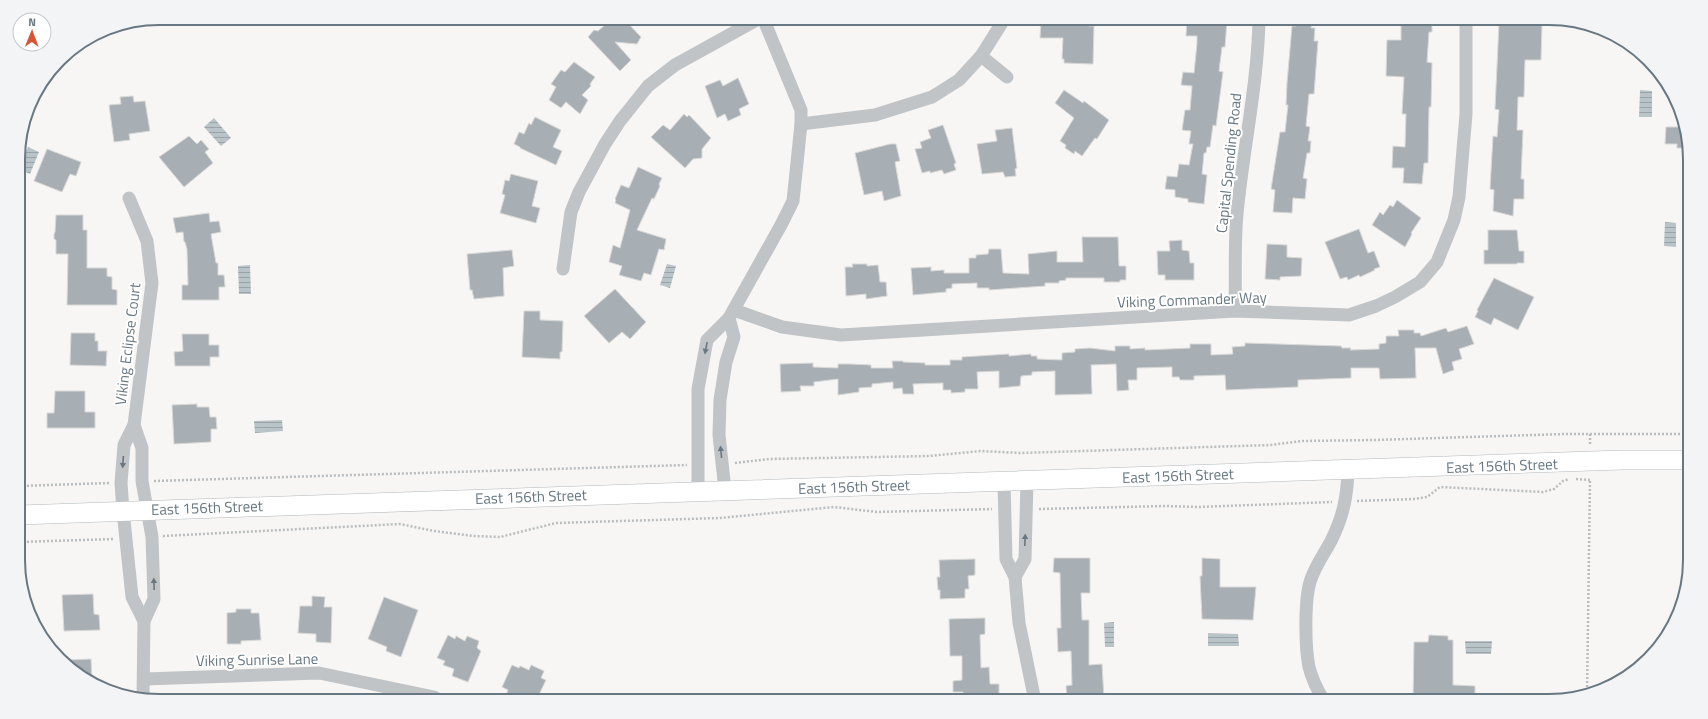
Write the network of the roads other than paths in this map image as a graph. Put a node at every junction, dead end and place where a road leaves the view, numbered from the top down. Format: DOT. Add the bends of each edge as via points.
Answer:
graph roads {
  1 [pos="749,25"];
  2 [pos="765,25"];
  3 [pos="1001,25"];
  4 [pos="1259,25"];
  5 [pos="1466,25"];
  6 [pos="981,56"];
  7 [pos="1007,77"];
  8 [pos="801,124"];
  9 [pos="129,198"];
  10 [pos="563,269"];
  11 [pos="1235,311"];
  12 [pos="732,314"];
  13 [pos="134,425"];
  14 [pos="1683,460"];
  15 [pos="1348,471"];
  16 [pos="1027,481"];
  17 [pos="1004,482"];
  18 [pos="725,490"];
  19 [pos="698,491"];
  20 [pos="147,510"];
  21 [pos="122,511"];
  22 [pos="25,515"];
  23 [pos="1015,576"];
  24 [pos="144,621"];
  25 [pos="144,679"];
  26 [pos="143,693"];
  27 [pos="420,694"];
  28 [pos="1034,694"];
  29 [pos="1319,694"];
  1 -- 10 [label="street" via="675,65 648,86 625,115 605,144 579,192 571,212"];
  2 -- 8 [label="street" via="801,110"];
  3 -- 6 [label="street"];
  4 -- 11 [label="street, Capital Spending Road" via="1237,215"];
  5 -- 11 [label="street, Viking Commander Way" via="1466,114 1459,197 1454,220 1437,262 1420,282 1376,306 1349,315"];
  6 -- 7 [label="street"];
  6 -- 8 [label="street" via="959,80 932,97 875,115"];
  8 -- 12 [label="street" via="793,201"];
  9 -- 13 [label="street, Viking Eclipse Court" via="147,241 152,283"];
  11 -- 12 [label="street, Viking Commander Way" via="841,335 782,327"];
  18 -- 12 [label="street, one-way" via="719,435 720,400 726,362 734,337"];
  12 -- 19 [label="street, one-way" via="708,340 698,389"];
  13 -- 20 [label="street, Viking Eclipse Court" via="142,448 142,482"];
  13 -- 21 [label="street, Viking Eclipse Court, one-way" via="124,445"];
  14 -- 15 [label="street, East 156th Street" via="1622,460 1590,471"];
  15 -- 16 [label="street, East 156th Street"];
  15 -- 29 [label="street" via="1346,502 1339,524 1310,581 1306,635 1309,667"];
  16 -- 17 [label="street, East 156th Street"];
  23 -- 16 [label="street, one-way" via="1024,559"];
  17 -- 18 [label="street, East 156th Street"];
  17 -- 23 [label="street" via="1006,559"];
  18 -- 19 [label="street, East 156th Street"];
  19 -- 20 [label="street, East 156th Street"];
  20 -- 21 [label="street, East 156th Street"];
  24 -- 20 [label="street, Viking Eclipse Court, one-way" via="154,599 152,537"];
  21 -- 22 [label="street, East 156th Street"];
  21 -- 24 [label="street, Viking Eclipse Court" via="132,597"];
  23 -- 28 [label="street" via="1019,623"];
  24 -- 25 [label="street"];
  25 -- 26 [label="street"];
  25 -- 27 [label="street, Viking Sunrise Lane" via="319,673"];
}
